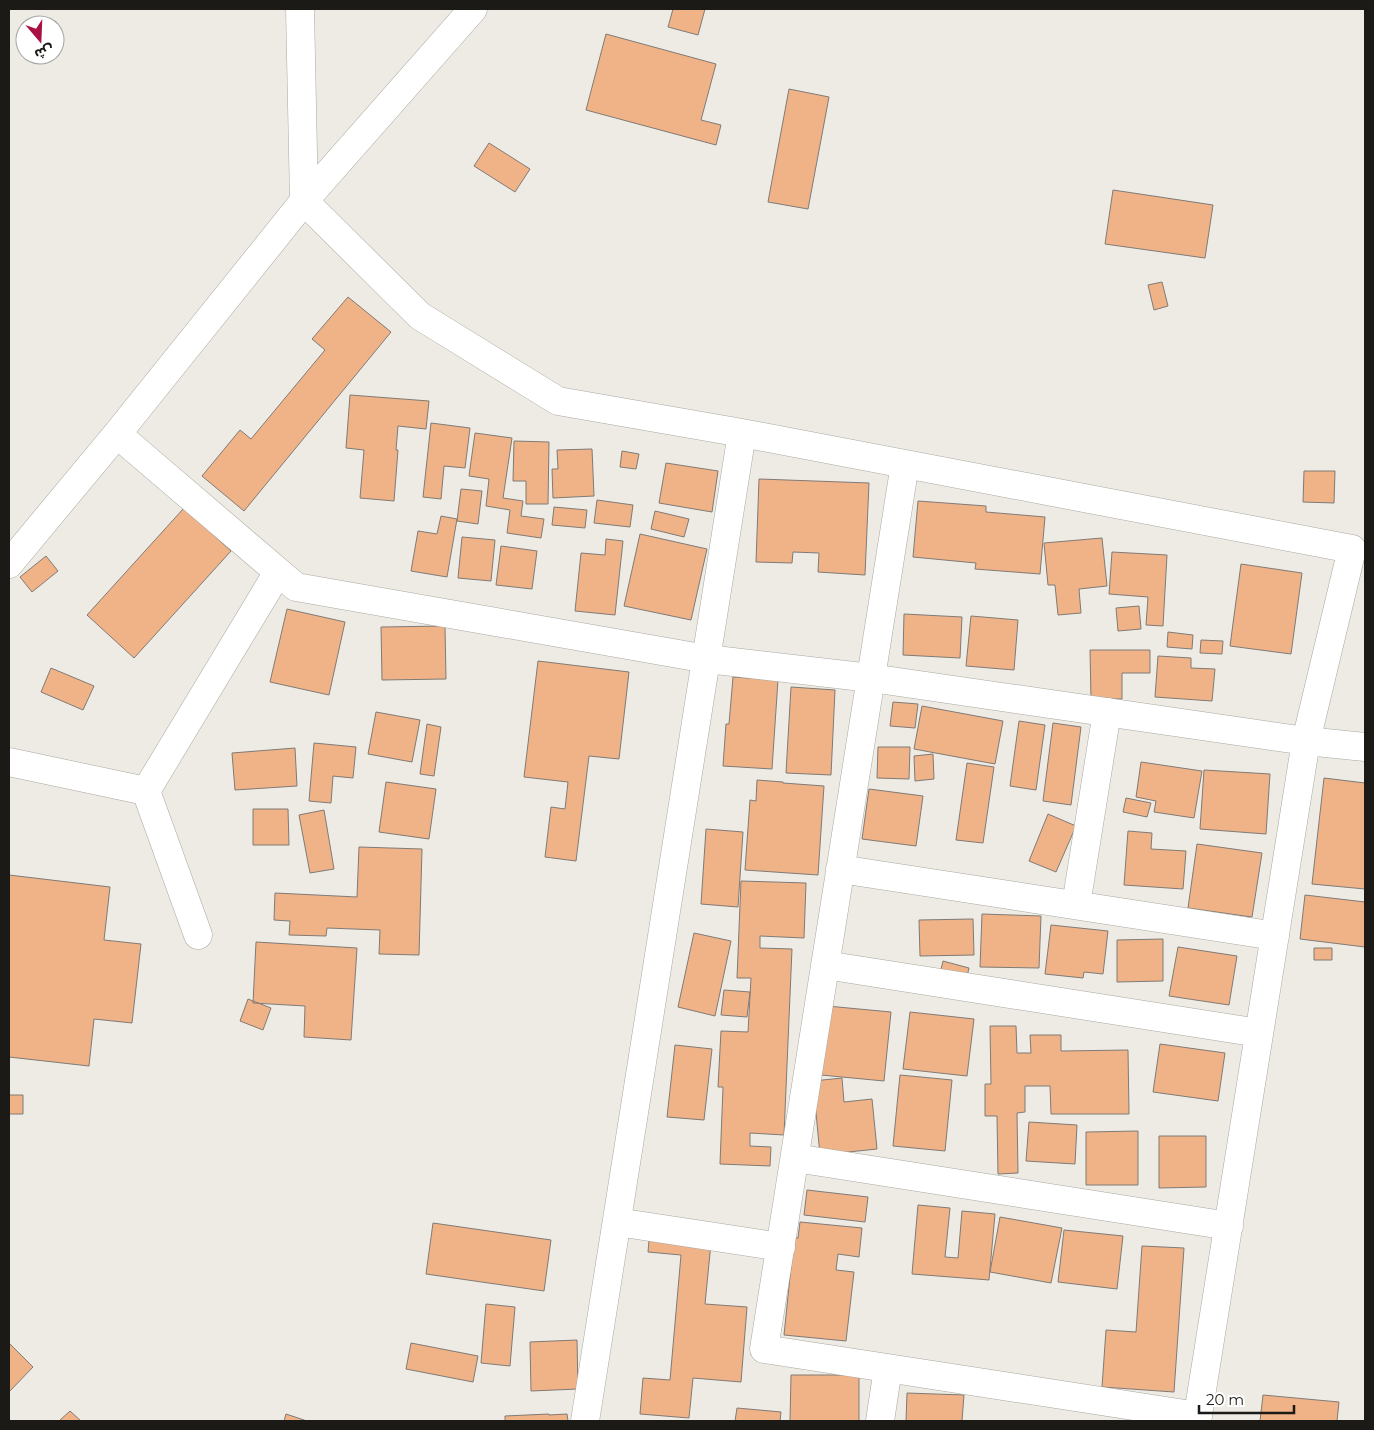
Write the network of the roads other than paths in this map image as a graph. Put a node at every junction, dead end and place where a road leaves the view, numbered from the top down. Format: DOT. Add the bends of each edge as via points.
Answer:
graph roads {
  1 [pos="300,9"];
  2 [pos="473,9"];
  3 [pos="304,200"];
  4 [pos="742,433"];
  5 [pos="117,434"];
  6 [pos="905,464"];
  7 [pos="9,564"];
  8 [pos="278,572"];
  9 [pos="707,659"];
  10 [pos="871,678"];
  11 [pos="1107,712"];
  12 [pos="1306,741"];
  13 [pos="1365,748"];
  14 [pos="9,762"];
  15 [pos="146,791"];
  16 [pos="840,868"];
  17 [pos="1076,905"];
  18 [pos="198,935"];
  19 [pos="1274,936"];
  20 [pos="825,965"];
  21 [pos="1259,1033"];
  22 [pos="795,1158"];
  23 [pos="617,1222"];
  24 [pos="1229,1226"];
  25 [pos="781,1247"];
  26 [pos="888,1368"];
  27 [pos="1198,1419"];
  28 [pos="585,1421"];
  29 [pos="880,1421"];
  1 -- 3 [label="street"];
  2 -- 3 [label="street"];
  3 -- 4 [label="street" via="420,316 558,401"];
  3 -- 5 [label="street"];
  4 -- 6 [label="street"];
  4 -- 9 [label="street"];
  5 -- 7 [label="street"];
  5 -- 8 [label="street"];
  6 -- 10 [label="street"];
  6 -- 12 [label="street" via="1352,549"];
  8 -- 9 [label="street" via="296,587"];
  8 -- 15 [label="street"];
  9 -- 10 [label="street"];
  9 -- 23 [label="street"];
  10 -- 11 [label="street"];
  10 -- 16 [label="street"];
  11 -- 12 [label="street"];
  11 -- 17 [label="street"];
  12 -- 13 [label="street"];
  12 -- 19 [label="street"];
  14 -- 15 [label="street"];
  15 -- 18 [label="street"];
  16 -- 17 [label="street"];
  16 -- 20 [label="street"];
  17 -- 19 [label="street"];
  19 -- 21 [label="street"];
  20 -- 21 [label="street"];
  20 -- 22 [label="street"];
  21 -- 24 [label="street"];
  22 -- 24 [label="street"];
  22 -- 25 [label="street"];
  23 -- 25 [label="street"];
  23 -- 28 [label="street"];
  24 -- 27 [label="street"];
  25 -- 26 [label="street" via="764,1349"];
  26 -- 27 [label="street"];
  26 -- 29 [label="street"];
}
